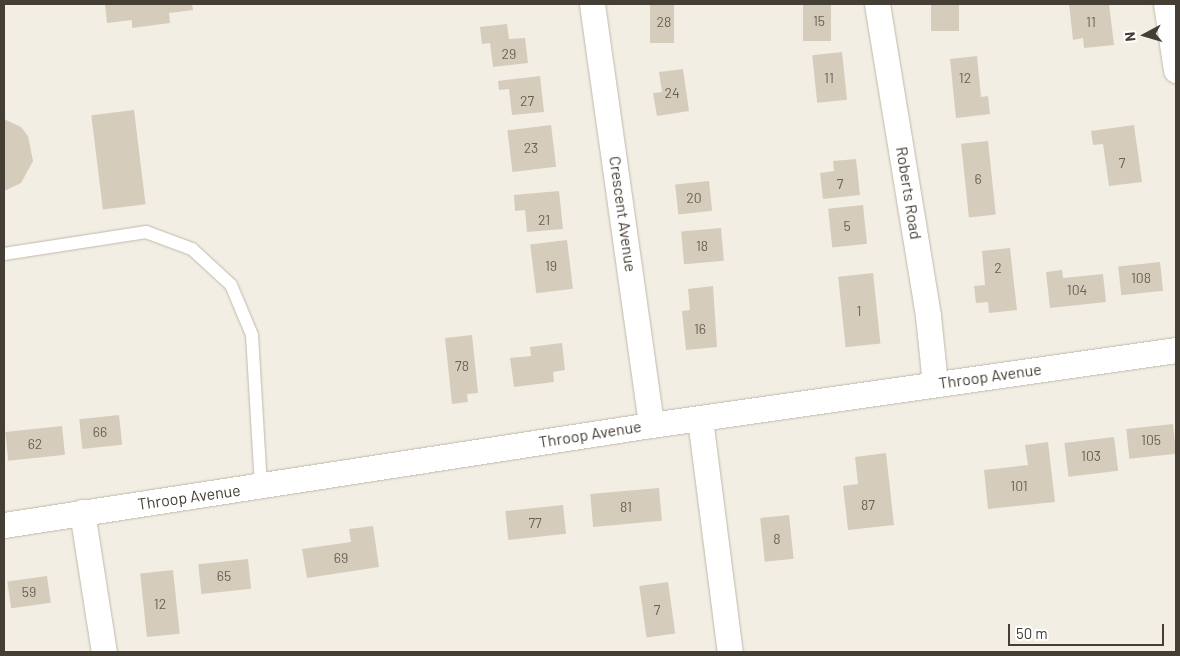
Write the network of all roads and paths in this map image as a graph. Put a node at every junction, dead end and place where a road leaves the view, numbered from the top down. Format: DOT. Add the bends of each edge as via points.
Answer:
graph roads {
  1 [pos="592,4"];
  2 [pos="877,4"];
  3 [pos="1166,4"];
  4 [pos="1176,70"];
  5 [pos="4,254"];
  6 [pos="1176,350"];
  7 [pos="935,384"];
  8 [pos="700,419"];
  9 [pos="651,425"];
  10 [pos="261,486"];
  11 [pos="82,512"];
  12 [pos="4,524"];
  13 [pos="104,652"];
  14 [pos="730,652"];
  1 -- 9 [label="street, Crescent Avenue"];
  2 -- 7 [label="street, Roberts Road" via="928,316"];
  3 -- 4 [label="street"];
  5 -- 10 [label="lane" via="146,232 192,249 232,285 252,335"];
  6 -- 7 [label="street, Throop Avenue"];
  7 -- 8 [label="street, Throop Avenue"];
  8 -- 9 [label="street, Throop Avenue"];
  8 -- 14 [label="street"];
  9 -- 10 [label="street, Throop Avenue"];
  10 -- 11 [label="street, Throop Avenue"];
  11 -- 12 [label="street, Throop Avenue"];
  11 -- 13 [label="street"];
}
